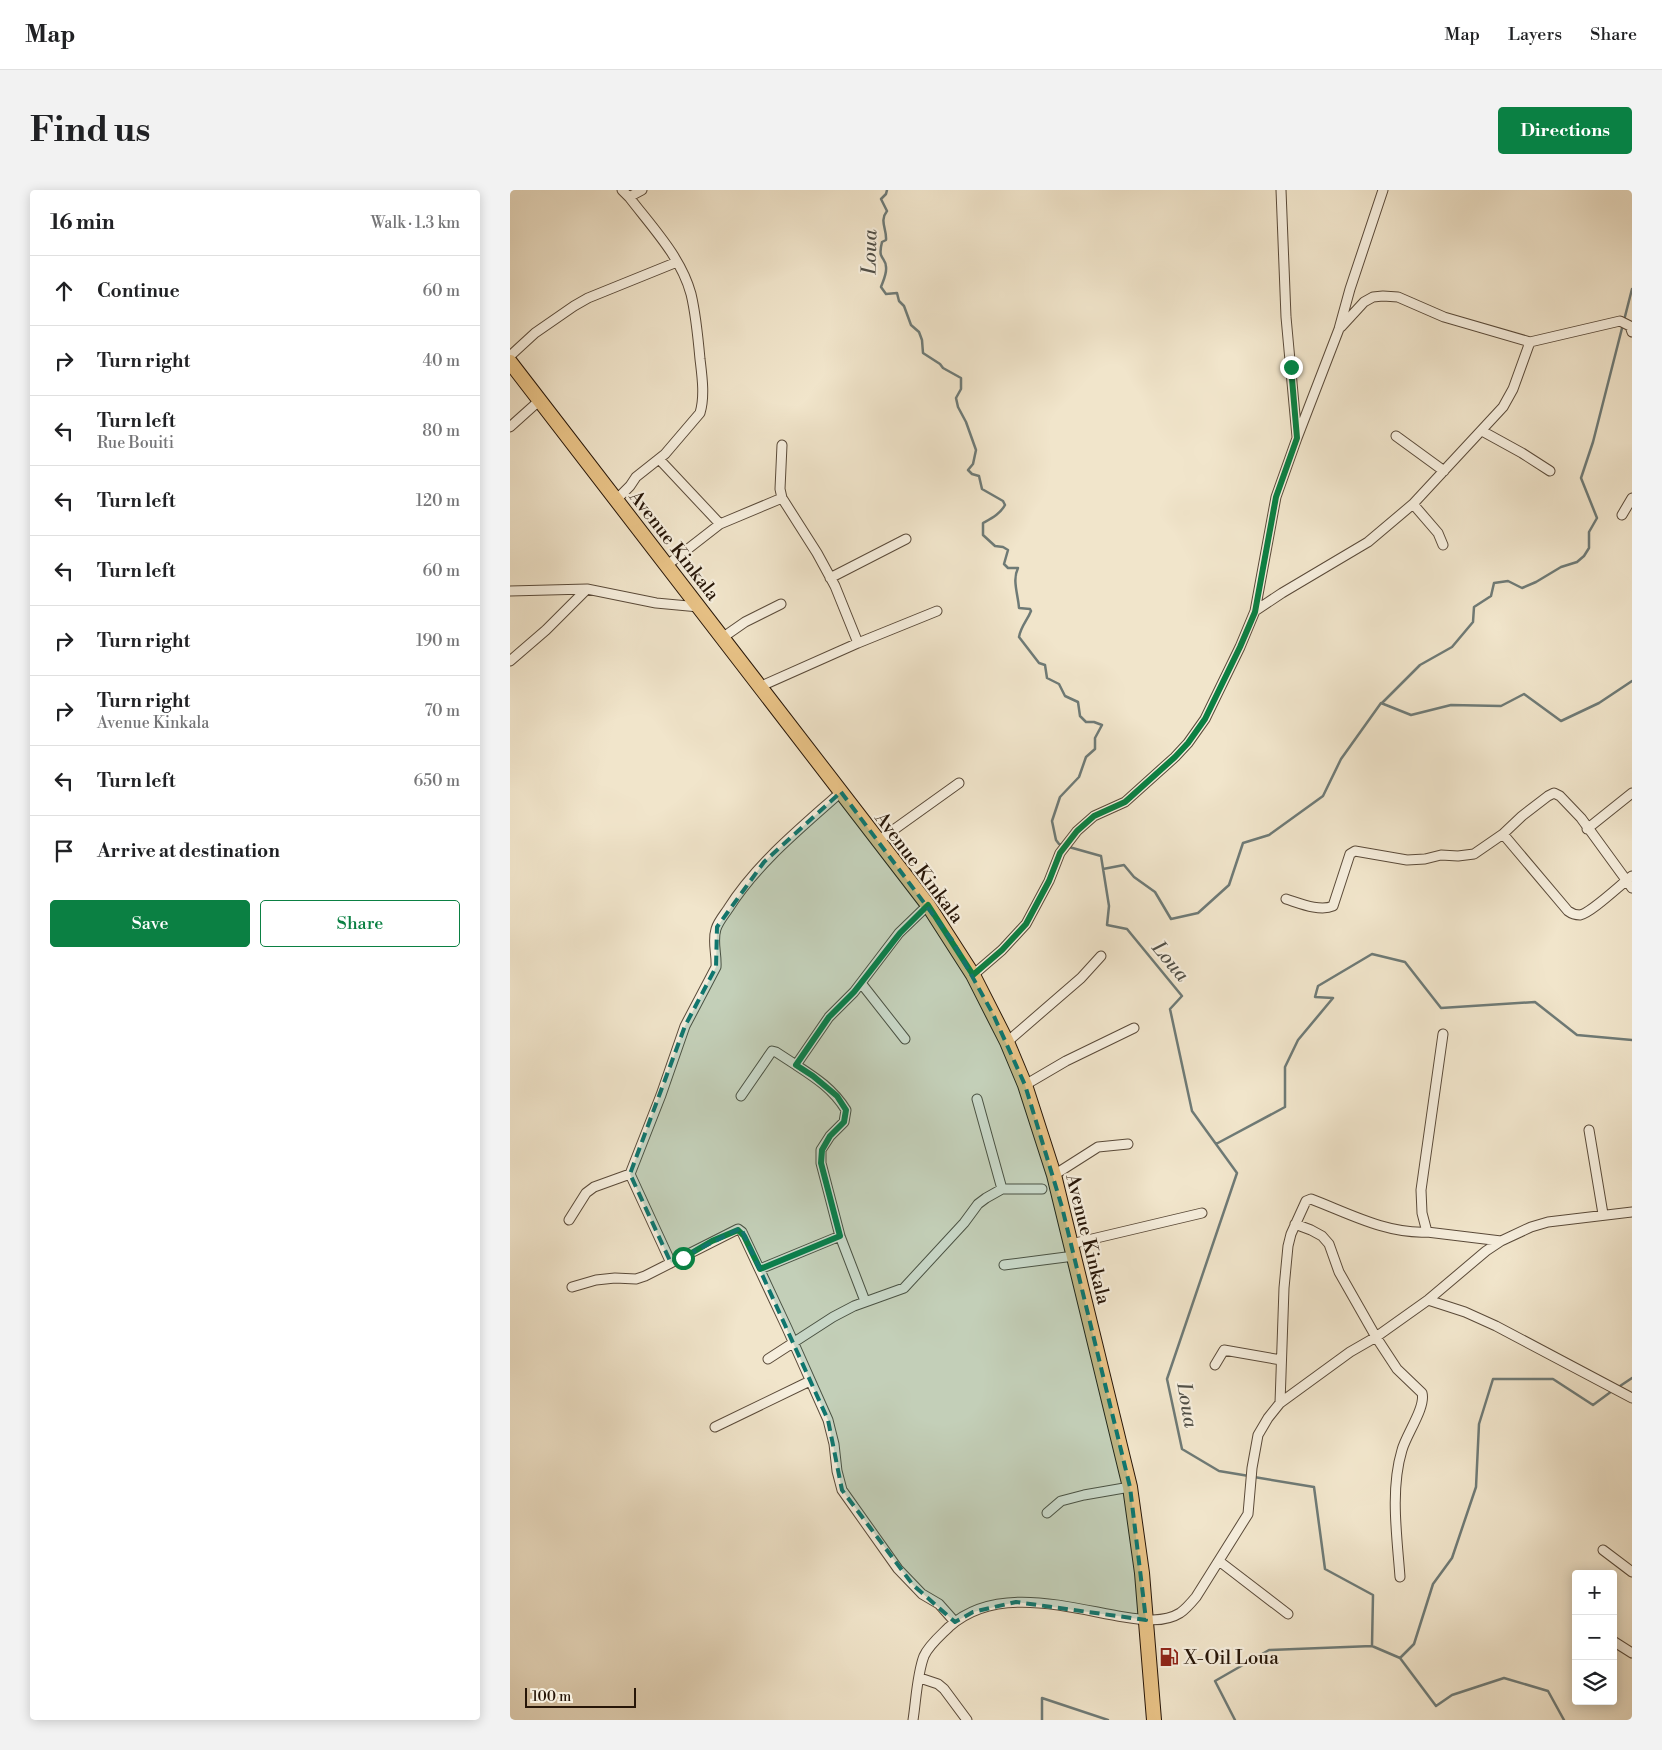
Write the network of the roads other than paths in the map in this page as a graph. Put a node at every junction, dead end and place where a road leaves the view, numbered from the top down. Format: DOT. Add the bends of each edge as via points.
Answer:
graph roads {
  1 [pos="642,190"];
  2 [pos="1281,190"];
  3 [pos="1383,190"];
  4 [pos="626,193"];
  5 [pos="677,262"];
  6 [pos="1340,329"];
  7 [pos="1632,332"];
  8 [pos="1530,342"];
  9 [pos="510,356"];
  10 [pos="510,362"];
  11 [pos="540,400"];
  12 [pos="510,427"];
  13 [pos="1482,431"];
  14 [pos="1396,436"];
  15 [pos="1297,438"];
  16 [pos="782,445"];
  17 [pos="660,459"];
  18 [pos="1444,471"];
  19 [pos="1550,471"];
  20 [pos="782,498"];
  21 [pos="1632,498"];
  22 [pos="616,500"];
  23 [pos="1413,504"];
  24 [pos="1622,515"];
  25 [pos="720,524"];
  26 [pos="906,539"];
  27 [pos="1442,544"];
  28 [pos="666,566"];
  29 [pos="830,578"];
  30 [pos="587,589"];
  31 [pos="510,591"];
  32 [pos="781,604"];
  33 [pos="699,606"];
  34 [pos="937,611"];
  35 [pos="1255,612"];
  36 [pos="722,638"];
  37 [pos="858,643"];
  38 [pos="510,661"];
  39 [pos="759,687"];
  40 [pos="958,783"];
  41 [pos="841,792"];
  42 [pos="1632,793"];
  43 [pos="1587,829"];
  44 [pos="1504,834"];
  45 [pos="878,841"];
  46 [pos="1630,881"];
  47 [pos="1286,899"];
  48 [pos="928,905"];
  49 [pos="1101,956"];
  50 [pos="973,975"];
  51 [pos="861,983"];
  52 [pos="1134,1028"];
  53 [pos="1443,1034"];
  54 [pos="905,1039"];
  55 [pos="1007,1042"];
  56 [pos="796,1065"];
  57 [pos="1025,1085"];
  58 [pos="741,1096"];
  59 [pos="976,1099"];
  60 [pos="1589,1130"];
  61 [pos="1128,1144"];
  62 [pos="630,1174"];
  63 [pos="1054,1175"];
  64 [pos="1042,1188"];
  65 [pos="1002,1190"];
  66 [pos="1632,1212"];
  67 [pos="1202,1213"];
  68 [pos="1603,1214"];
  69 [pos="569,1220"];
  70 [pos="1295,1224"];
  71 [pos="1427,1232"];
  72 [pos="840,1236"];
  73 [pos="1501,1241"];
  74 [pos="1073,1250"];
  75 [pos="671,1263"];
  76 [pos="1004,1265"];
  77 [pos="760,1269"];
  78 [pos="572,1287"];
  79 [pos="1428,1300"];
  80 [pos="865,1301"];
  81 [pos="1376,1337"];
  82 [pos="794,1344"];
  83 [pos="768,1359"];
  84 [pos="1281,1360"];
  85 [pos="1216,1365"];
  86 [pos="810,1381"];
  87 [pos="1632,1398"];
  88 [pos="1280,1403"];
  89 [pos="715,1427"];
  90 [pos="1130,1487"];
  91 [pos="1047,1513"];
  92 [pos="1603,1550"];
  93 [pos="1219,1561"];
  94 [pos="1632,1572"];
  95 [pos="1400,1577"];
  96 [pos="1288,1614"];
  97 [pos="1146,1620"];
  98 [pos="955,1622"];
  99 [pos="1617,1644"];
  100 [pos="1632,1653"];
  101 [pos="920,1678"];
  102 [pos="914,1720"];
  103 [pos="967,1720"];
  104 [pos="1154,1720"];
  1 -- 4 [label="street"];
  2 -- 15 [label="street" via="1286,317"];
  3 -- 6 [label="street"];
  4 -- 5 [label="street"];
  5 -- 9 [label="street" via="588,298 535,333"];
  5 -- 17 [label="street" via="690,292 695,315 702,405 700,412"];
  6 -- 8 [label="street" via="1364,302 1373,297 1398,297 1444,316"];
  6 -- 15 [label="street"];
  7 -- 8 [label="street" via="1630,326 1620,322"];
  8 -- 13 [label="street" via="1513,389"];
  10 -- 11 [label="main road, Avenue Kinkala"];
  11 -- 12 [label="street"];
  11 -- 22 [label="main road, Avenue Kinkala"];
  13 -- 18 [label="street"];
  13 -- 19 [label="street"];
  14 -- 18 [label="street"];
  15 -- 35 [label="street" via="1276,497"];
  16 -- 20 [label="street"];
  17 -- 22 [label="street" via="636,477"];
  17 -- 25 [label="street"];
  18 -- 23 [label="street"];
  20 -- 25 [label="street"];
  20 -- 29 [label="street"];
  21 -- 24 [label="street"];
  22 -- 28 [label="main road, Avenue Kinkala"];
  23 -- 27 [label="street" via="1438,533"];
  23 -- 35 [label="street" via="1368,542"];
  25 -- 28 [label="street"];
  26 -- 29 [label="street"];
  28 -- 33 [label="main road, Avenue Kinkala"];
  29 -- 37 [label="street"];
  30 -- 31 [label="street"];
  30 -- 33 [label="street" via="656,603"];
  30 -- 38 [label="street"];
  32 -- 36 [label="street"];
  33 -- 36 [label="main road, Avenue Kinkala"];
  34 -- 37 [label="street"];
  35 -- 50 [label="street" via="1205,719 1188,743 1125,802 1094,816 1077,831 1060,853 1026,924"];
  36 -- 39 [label="main road, Avenue Kinkala"];
  37 -- 39 [label="street"];
  39 -- 41 [label="main road, Avenue Kinkala"];
  40 -- 45 [label="street"];
  41 -- 45 [label="main road, Avenue Kinkala"];
  41 -- 62 [label="street" via="764,862 716,927 716,967 685,1026"];
  42 -- 43 [label="street"];
  43 -- 44 [label="street" via="1573,809 1554,794 1522,816"];
  43 -- 46 [label="street"];
  44 -- 46 [label="street" via="1572,914 1587,912"];
  44 -- 47 [label="street" via="1466,856 1441,855 1407,860 1355,851 1350,854 1330,908"];
  45 -- 48 [label="main road, Avenue Kinkala"];
  48 -- 50 [label="main road, Avenue Kinkala"];
  48 -- 51 [label="street" via="900,933"];
  49 -- 55 [label="street" via="1081,978"];
  50 -- 55 [label="main road, Avenue Kinkala"];
  51 -- 54 [label="street"];
  51 -- 56 [label="street" via="829,1017"];
  52 -- 57 [label="street"];
  53 -- 71 [label="street" via="1421,1190"];
  55 -- 57 [label="main road, Avenue Kinkala"];
  56 -- 58 [label="street" via="772,1052"];
  56 -- 72 [label="street" via="837,1096 846,1110 844,1122 822,1150 821,1163"];
  57 -- 63 [label="main road, Avenue Kinkala"];
  59 -- 65 [label="street"];
  60 -- 68 [label="street"];
  61 -- 63 [label="street" via="1098,1148"];
  62 -- 69 [label="street" via="586,1193"];
  62 -- 75 [label="street"];
  63 -- 74 [label="main road, Avenue Kinkala"];
  64 -- 65 [label="street"];
  65 -- 80 [label="street" via="978,1204 904,1288"];
  66 -- 68 [label="street"];
  67 -- 74 [label="street"];
  68 -- 73 [label="street" via="1548,1222"];
  70 -- 71 [label="street" via="1306,1200 1311,1198 1388,1228"];
  70 -- 81 [label="street" via="1312,1230 1329,1244 1339,1272"];
  70 -- 84 [label="street" via="1288,1246"];
  71 -- 73 [label="street"];
  72 -- 77 [label="street"];
  72 -- 80 [label="street"];
  73 -- 79 [label="street"];
  74 -- 76 [label="street"];
  74 -- 90 [label="main road, Avenue Kinkala"];
  75 -- 77 [label="street" via="738,1230"];
  75 -- 78 [label="street" via="636,1279 596,1280"];
  77 -- 82 [label="street"];
  79 -- 81 [label="street"];
  79 -- 87 [label="street" via="1496,1326"];
  80 -- 82 [label="street"];
  81 -- 88 [label="street"];
  81 -- 95 [label="street" via="1397,1369 1423,1396 1402,1450 1397,1477"];
  82 -- 83 [label="street"];
  82 -- 86 [label="street"];
  84 -- 85 [label="street" via="1224,1350"];
  84 -- 88 [label="street"];
  86 -- 89 [label="street"];
  86 -- 98 [label="street" via="828,1420 842,1490 898,1570 922,1594 939,1604"];
  88 -- 93 [label="street" via="1260,1430 1252,1468 1248,1514"];
  90 -- 91 [label="street" via="1061,1501"];
  90 -- 97 [label="main road, Avenue Kinkala"];
  92 -- 94 [label="street"];
  93 -- 96 [label="street"];
  93 -- 97 [label="street" via="1187,1608 1173,1616"];
  97 -- 98 [label="street" via="1049,1603 1016,1602 973,1612"];
  97 -- 104 [label="main road, Avenue Kinkala"];
  98 -- 101 [label="street" via="924,1656"];
  99 -- 100 [label="street"];
  101 -- 102 [label="street"];
  101 -- 103 [label="street" via="944,1689"];
}
